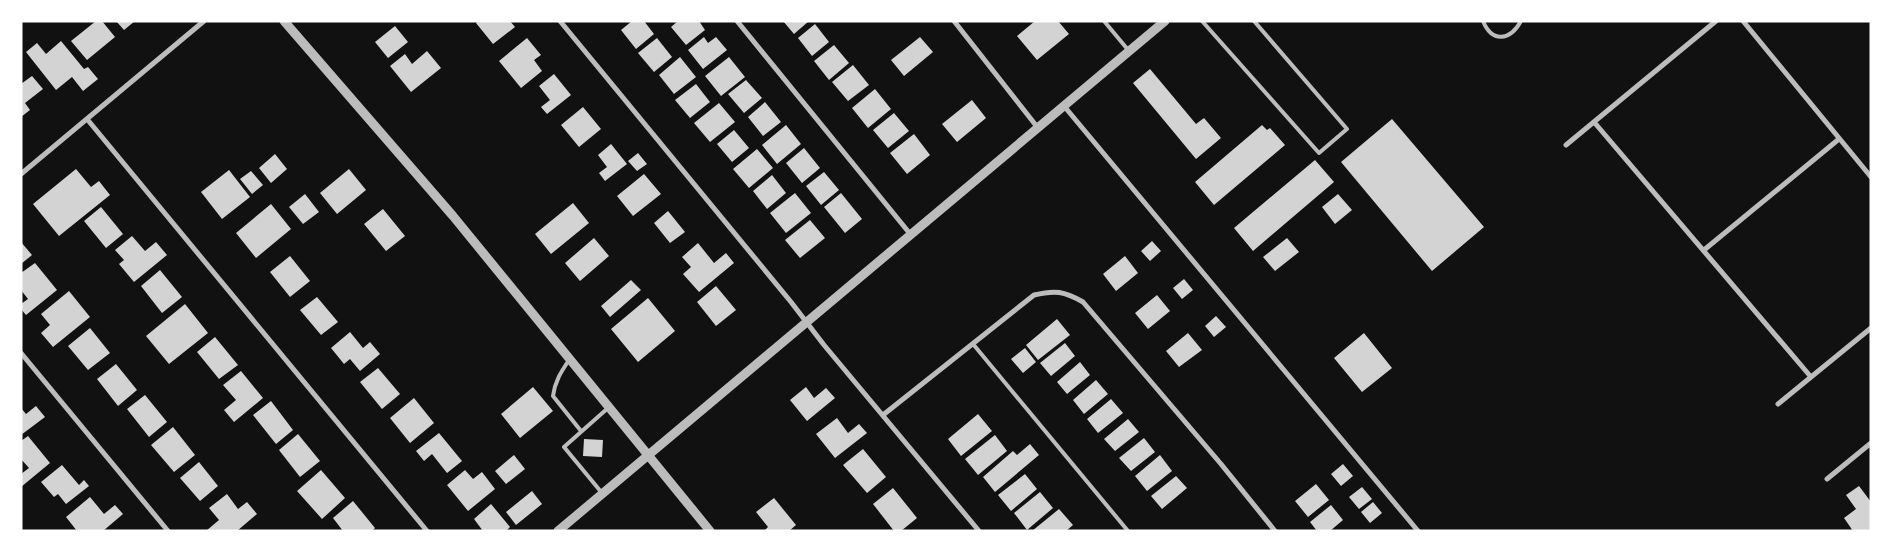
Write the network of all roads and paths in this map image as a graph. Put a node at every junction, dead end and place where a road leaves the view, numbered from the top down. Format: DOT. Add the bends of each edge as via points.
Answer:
graph roads {
  1 [pos="204,21"];
  2 [pos="284,21"];
  3 [pos="560,21"];
  4 [pos="737,21"];
  5 [pos="954,21"];
  6 [pos="1104,21"];
  7 [pos="1165,21"];
  8 [pos="1202,21"];
  9 [pos="1254,21"];
  10 [pos="1483,21"];
  11 [pos="1521,21"];
  12 [pos="1716,21"];
  13 [pos="1743,21"];
  14 [pos="1129,51"];
  15 [pos="1064,106"];
  16 [pos="87,120"];
  17 [pos="1594,122"];
  18 [pos="1038,128"];
  19 [pos="1839,139"];
  20 [pos="1566,145"];
  21 [pos="21,174"];
  22 [pos="1871,177"];
  23 [pos="910,235"];
  24 [pos="1704,250"];
  25 [pos="806,322"];
  26 [pos="1871,328"];
  27 [pos="973,344"];
  28 [pos="21,353"];
  29 [pos="570,359"];
  30 [pos="1811,377"];
  31 [pos="1778,404"];
  32 [pos="610,407"];
  33 [pos="883,415"];
  34 [pos="581,431"];
  35 [pos="1871,442"];
  36 [pos="648,455"];
  37 [pos="1827,479"];
  38 [pos="602,493"];
  39 [pos="168,531"];
  40 [pos="427,531"];
  41 [pos="558,531"];
  42 [pos="710,531"];
  43 [pos="979,531"];
  44 [pos="1128,531"];
  45 [pos="1275,531"];
  46 [pos="1418,531"];
  1 -- 16 [label="street"];
  2 -- 29 [label="street" via="453,216"];
  3 -- 25 [label="street"];
  4 -- 23 [label="street"];
  5 -- 18 [label="street"];
  6 -- 14 [label="lane"];
  7 -- 14 [label="street"];
  8 -- 9 [label="lane" via="1319,152 1347,129"];
  10 -- 11 [label="lane" via="1492,34 1500,38 1509,35"];
  12 -- 17 [label="street"];
  13 -- 19 [label="street"];
  14 -- 15 [label="street"];
  15 -- 18 [label="street"];
  15 -- 46 [label="street"];
  16 -- 21 [label="street"];
  16 -- 40 [label="street"];
  17 -- 20 [label="street"];
  17 -- 24 [label="street"];
  18 -- 23 [label="street"];
  19 -- 22 [label="street"];
  19 -- 24 [label="street"];
  23 -- 25 [label="street"];
  24 -- 30 [label="street"];
  25 -- 33 [label="street"];
  25 -- 36 [label="street"];
  26 -- 30 [label="street"];
  27 -- 33 [label="street"];
  27 -- 44 [label="lane"];
  27 -- 45 [label="street" via="1034,294 1054,290 1072,295 1083,302"];
  28 -- 39 [label="street"];
  29 -- 32 [label="street"];
  29 -- 34 [label="lane" via="558,376 553,396"];
  30 -- 31 [label="street"];
  32 -- 34 [label="lane"];
  32 -- 36 [label="street"];
  33 -- 43 [label="street"];
  34 -- 38 [label="lane" via="564,448"];
  35 -- 37 [label="street"];
  36 -- 38 [label="street"];
  36 -- 42 [label="street"];
  38 -- 41 [label="street"];
}
